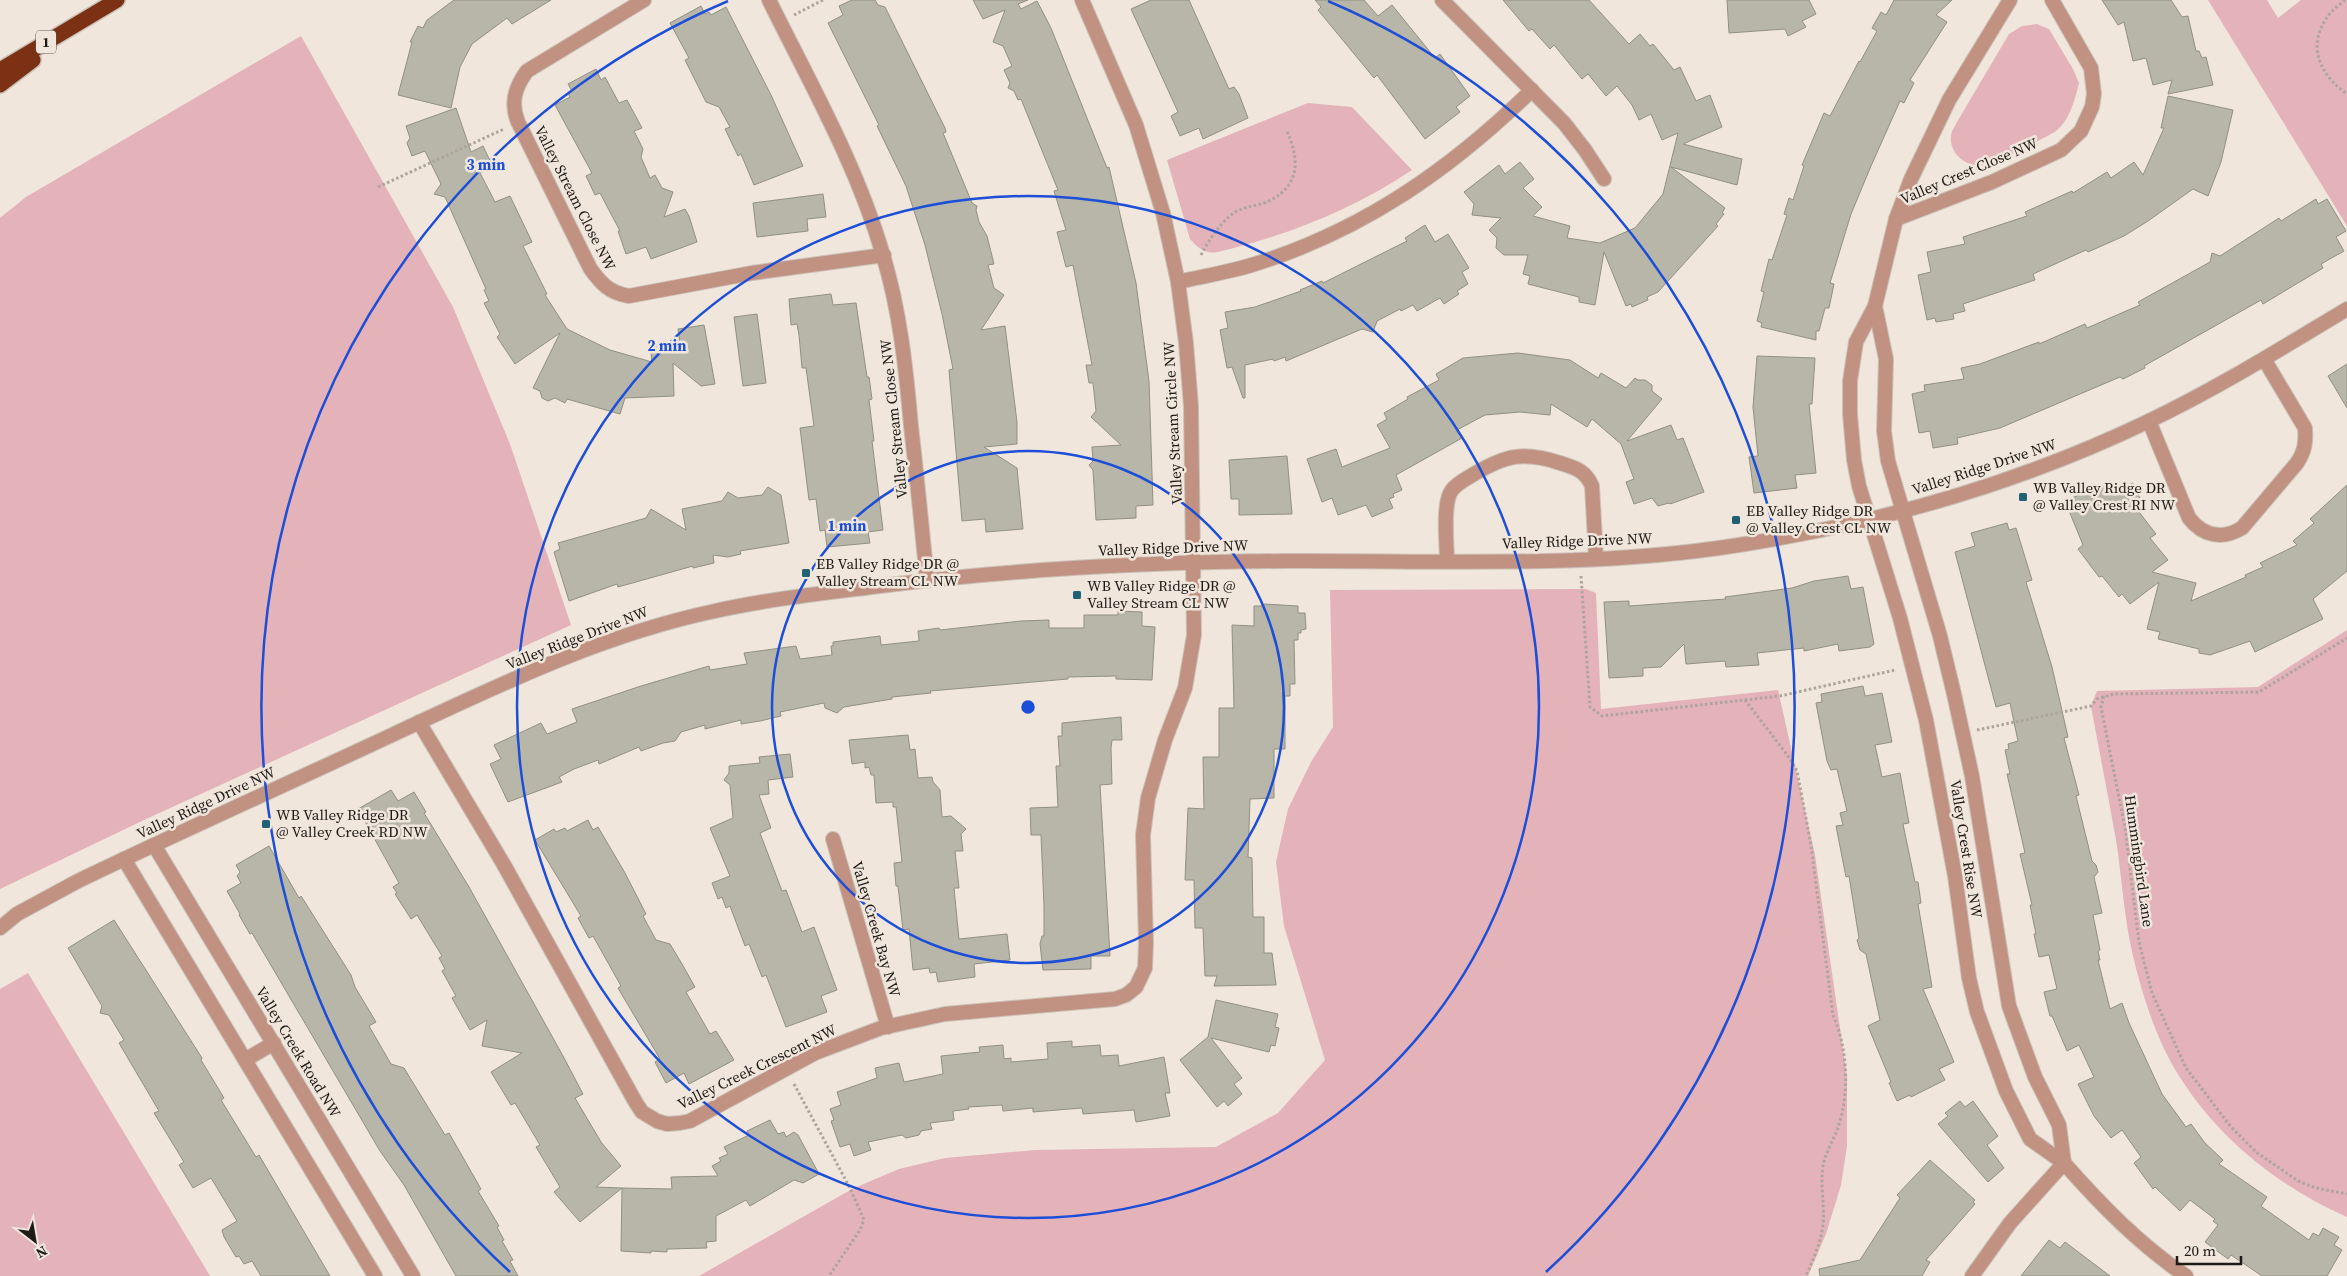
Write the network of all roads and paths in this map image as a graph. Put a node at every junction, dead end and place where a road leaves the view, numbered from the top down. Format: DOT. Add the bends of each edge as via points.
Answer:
graph roads {
  1 [pos="117,0"];
  2 [pos="644,0"];
  3 [pos="769,0"];
  4 [pos="823,0"];
  5 [pos="1082,0"];
  6 [pos="1442,0"];
  7 [pos="2010,0"];
  8 [pos="2052,0"];
  9 [pos="2345,0"];
  10 [pos="92,15"];
  11 [pos="780,22"];
  12 [pos="0,70"];
  13 [pos="0,85"];
  14 [pos="1532,90"];
  15 [pos="2347,94"];
  16 [pos="518,122"];
  17 [pos="1287,130"];
  18 [pos="1604,179"];
  19 [pos="378,187"];
  20 [pos="1896,219"];
  21 [pos="884,255"];
  22 [pos="1202,255"];
  23 [pos="1178,282"];
  24 [pos="1875,306"];
  25 [pos="2347,309"];
  26 [pos="2264,359"];
  27 [pos="2149,421"];
  28 [pos="1902,511"];
  29 [pos="1870,519"];
  30 [pos="1580,559"];
  31 [pos="1596,559"];
  32 [pos="1447,561"];
  33 [pos="1195,562"];
  34 [pos="927,580"];
  35 [pos="2347,638"];
  36 [pos="1913,666"];
  37 [pos="2104,696"];
  38 [pos="1745,700"];
  39 [pos="419,722"];
  40 [pos="1962,733"];
  41 [pos="833,839"];
  42 [pos="154,845"];
  43 [pos="124,859"];
  44 [pos="17,914"];
  45 [pos="0,920"];
  46 [pos="0,928"];
  47 [pos="888,1027"];
  48 [pos="274,1043"];
  49 [pos="245,1060"];
  50 [pos="786,1068"];
  51 [pos="2064,1163"];
  52 [pos="2347,1194"];
  53 [pos="375,1276"];
  54 [pos="413,1276"];
  55 [pos="829,1276"];
  56 [pos="1806,1276"];
  57 [pos="1972,1276"];
  58 [pos="2186,1276"];
  1 -- 10 [label="highway, 1"];
  2 -- 16 [label="street, Valley Stream Close NW" via="527,71 514,98"];
  3 -- 11 [label="street, Valley Stream Close NW"];
  4 -- 11 [label="path"];
  5 -- 23 [label="street, Valley Stream Circle NW" via="1136,125 1163,213"];
  6 -- 14 [label="street"];
  7 -- 20 [label="street, Valley Crest Close NW" via="1950,100 1911,179"];
  8 -- 20 [label="street, Valley Crest Close NW" via="2092,68 2094,94 2090,113 2081,131 2053,154 1992,182"];
  9 -- 15 [label="path" via="2328,16 2315,44 2320,65 2331,82"];
  10 -- 12 [label="highway, 1"];
  10 -- 13 [label="highway"];
  11 -- 21 [label="street, Valley Stream Close NW" via="858,183"];
  14 -- 18 [label="street" via="1564,123"];
  14 -- 23 [label="street" via="1461,155 1384,207 1301,248 1255,264"];
  16 -- 19 [label="path"];
  16 -- 21 [label="street, Valley Stream Close NW" via="590,268 600,283 620,295 641,295 752,273"];
  17 -- 22 [label="path" via="1295,147 1296,166 1291,184 1271,201 1232,214 1215,232"];
  20 -- 24 [label="street, Valley Crest Close NW"];
  21 -- 34 [label="street, Valley Stream Close NW" via="900,325"];
  23 -- 33 [label="street, Valley Stream Circle NW" via="1190,379"];
  24 -- 28 [label="street, Valley Crest Close NW" via="1886,359 1886,446"];
  24 -- 29 [label="street, Valley Crest Close NW" via="1856,342 1850,381 1854,460"];
  25 -- 26 [label="street, Valley Ridge Drive NW"];
  26 -- 27 [label="street, Valley Ridge Drive NW"];
  26 -- 27 [label="street" via="2305,428 2304,453 2235,533 2209,534 2194,524"];
  27 -- 28 [label="street, Valley Ridge Drive NW" via="2022,474"];
  28 -- 29 [label="street, Valley Ridge Drive NW"];
  28 -- 40 [label="street, Valley Crest Rise NW" via="1940,636"];
  29 -- 31 [label="street, Valley Ridge Drive NW" via="1738,545"];
  29 -- 36 [label="street, Valley Crest Rise NW"];
  30 -- 31 [label="street, Valley Ridge Drive NW"];
  30 -- 32 [label="street, Valley Ridge Drive NW"];
  30 -- 38 [label="path" via="1590,707 1602,716"];
  31 -- 32 [label="street" via="1592,486 1588,477 1578,468 1550,459 1519,455 1490,464 1452,490 1447,503"];
  32 -- 33 [label="street, Valley Ridge Drive NW"];
  33 -- 34 [label="street, Valley Ridge Drive NW"];
  33 -- 47 [label="street, Valley Creek Crescent NW" via="1194,635 1185,688 1148,798 1143,835 1145,968 1136,987 1115,999 945,1014"];
  34 -- 39 [label="street, Valley Ridge Drive NW" via="781,598 666,622 554,662"];
  35 -- 37 [label="path" via="2259,692"];
  36 -- 38 [label="path" via="1780,696"];
  36 -- 51 [label="street, Valley Crest Rise NW" via="1940,790 1977,1012 2006,1091 2030,1139"];
  37 -- 40 [label="path" via="2091,706"];
  37 -- 52 [label="path, Hummingbird Lane" via="2101,707 2125,828 2139,942 2152,993 2186,1068 2231,1127 2256,1152 2298,1181"];
  38 -- 56 [label="path" via="1797,771 1811,845 1833,1015 1845,1059 1846,1088 1840,1124 1823,1166 1823,1225"];
  39 -- 42 [label="street, Valley Ridge Drive NW"];
  39 -- 50 [label="street, Valley Creek Crescent NW" via="504,864 642,1112 667,1124 690,1121"];
  40 -- 51 [label="street, Valley Crest Rise NW" via="2010,1006 2035,1077 2060,1125"];
  41 -- 47 [label="street, Valley Creek Bay NW"];
  42 -- 43 [label="street, Valley Ridge Drive NW"];
  42 -- 48 [label="street, Valley Creek Road NW"];
  43 -- 44 [label="street, Valley Ridge Drive NW"];
  43 -- 49 [label="street"];
  44 -- 45 [label="street, Valley Ridge Drive NW"];
  44 -- 46 [label="street, Valley Ridge Drive NW"];
  47 -- 50 [label="street, Valley Creek Crescent NW" via="823,1050"];
  48 -- 49 [label="street"];
  48 -- 54 [label="street, Valley Creek Road NW"];
  49 -- 53 [label="street"];
  50 -- 55 [label="path" via="864,1220"];
  51 -- 57 [label="street" via="2010,1222"];
  51 -- 58 [label="street, Valley Crest Rise NW" via="2123,1226"];
}
